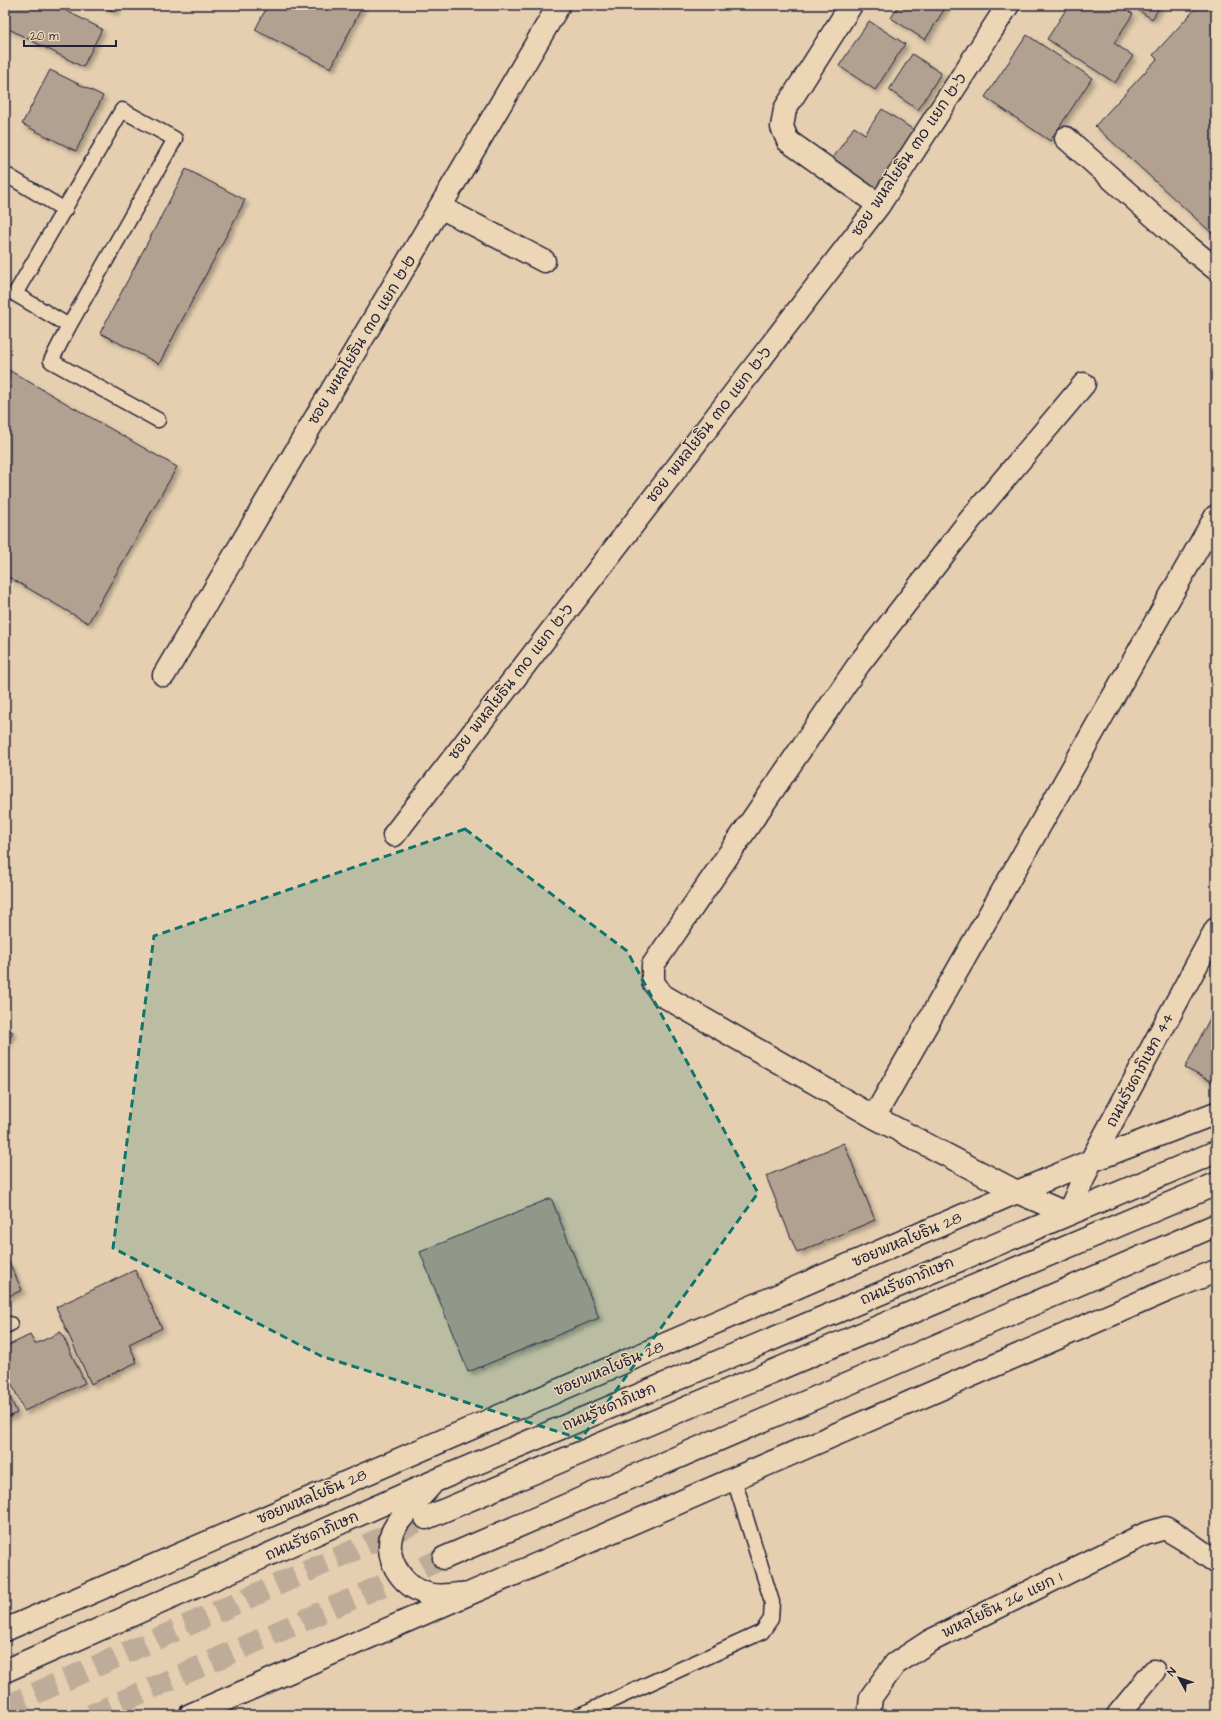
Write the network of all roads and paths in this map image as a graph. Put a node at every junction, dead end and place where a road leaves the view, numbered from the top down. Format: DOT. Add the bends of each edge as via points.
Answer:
graph roads {
  1 [pos="559,5"];
  2 [pos="851,5"];
  3 [pos="1008,5"];
  4 [pos="1066,138"];
  5 [pos="5,174"];
  6 [pos="879,205"];
  7 [pos="440,207"];
  8 [pos="65,210"];
  9 [pos="544,261"];
  10 [pos="1216,269"];
  11 [pos="69,326"];
  12 [pos="1084,384"];
  13 [pos="158,420"];
  14 [pos="1216,516"];
  15 [pos="164,675"];
  16 [pos="394,835"];
  17 [pos="1216,929"];
  18 [pos="1216,1113"];
  19 [pos="874,1117"];
  20 [pos="1216,1152"];
  21 [pos="1091,1161"];
  22 [pos="1216,1184"];
  23 [pos="1018,1192"];
  24 [pos="1068,1214"];
  25 [pos="1216,1225"];
  26 [pos="1216,1271"];
  27 [pos="734,1479"];
  28 [pos="435,1481"];
  29 [pos="426,1518"];
  30 [pos="444,1558"];
  31 [pos="1216,1562"];
  32 [pos="470,1594"];
  33 [pos="5,1630"];
  34 [pos="5,1670"];
  35 [pos="1154,1671"];
  36 [pos="190,1715"];
  37 [pos="580,1715"];
  38 [pos="870,1715"];
  39 [pos="1118,1715"];
  1 -- 7 [label="street, ซอย พหลโยธิน ๓๐ แยก ๒-๒"];
  2 -- 6 [label="street" via="786,109 782,127 788,141"];
  3 -- 6 [label="street, ซอย พหลโยธิน ๓๐ แยก ๒-๖"];
  4 -- 10 [label="street"];
  5 -- 8 [label="lane"];
  6 -- 16 [label="street, ซอย พหลโยธิน ๓๐ แยก ๒-๖"];
  7 -- 9 [label="street"];
  7 -- 15 [label="street, ซอย พหลโยธิน ๓๐ แยก ๒-๒"];
  8 -- 11 [label="lane" via="15,294"];
  8 -- 11 [label="lane" via="122,110 175,139"];
  11 -- 13 [label="lane" via="51,361"];
  12 -- 19 [label="street" via="970,520 859,664 653,965 653,982 662,995"];
  14 -- 19 [label="street"];
  17 -- 21 [label="street, ถนนรัชดาภิเษก 44"];
  18 -- 21 [label="street, ซอยพหลโยธิน 28"];
  19 -- 23 [label="street"];
  20 -- 24 [label="street, ถนนรัชดาภิเษก"];
  21 -- 23 [label="street, ซอยพหลโยธิน 28"];
  21 -- 24 [label="street, ถนนรัชดาภิเษก 44"];
  22 -- 29 [label="street, ถนนรัชดาภิเษก"];
  23 -- 24 [label="street"];
  23 -- 33 [label="street, ซอยพหลโยธิน 28"];
  24 -- 28 [label="street, ถนนรัชดาภิเษก"];
  25 -- 30 [label="street"];
  26 -- 27 [label="street"];
  27 -- 32 [label="street"];
  27 -- 37 [label="lane" via="772,1602 771,1619 762,1632"];
  28 -- 32 [label="street" via="393,1532 390,1556 394,1567 417,1590 433,1595"];
  28 -- 34 [label="street, ถนนรัชดาภิเษก"];
  31 -- 38 [label="street, พหลโยธิน 26 แยก 1" via="1165,1528 1145,1534 930,1641 895,1664 871,1697"];
  32 -- 36 [label="street"];
  35 -- 39 [label="street"];
}
